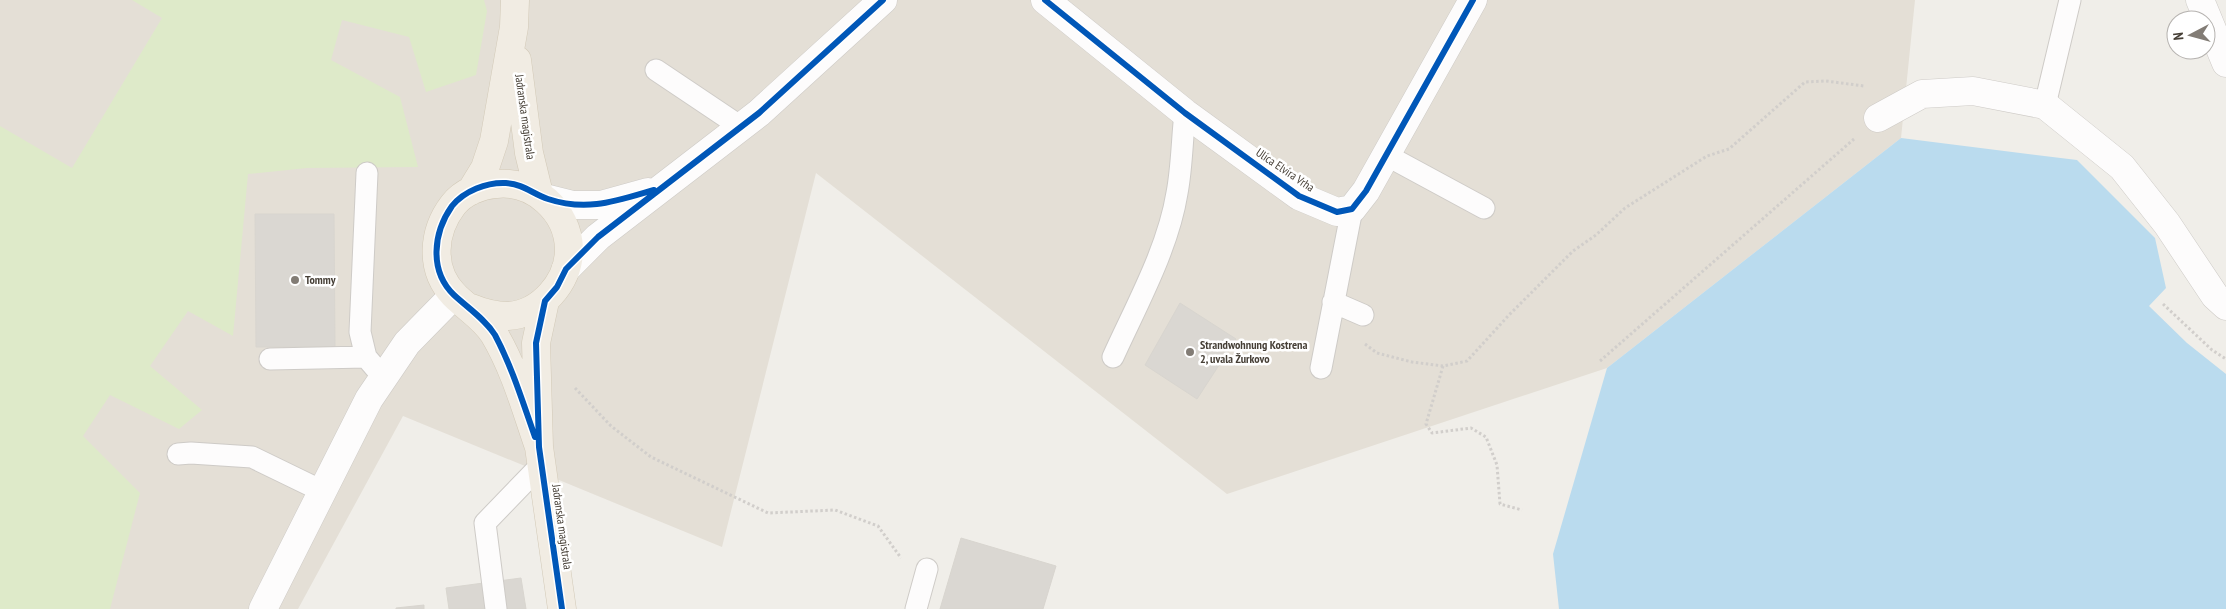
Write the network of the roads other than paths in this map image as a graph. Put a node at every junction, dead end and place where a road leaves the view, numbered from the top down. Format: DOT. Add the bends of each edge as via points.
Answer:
graph roads {
  1 [pos="515,0"];
  2 [pos="883,0"];
  3 [pos="1045,0"];
  4 [pos="1473,0"];
  5 [pos="2070,0"];
  6 [pos="2200,0"];
  7 [pos="514,27"];
  8 [pos="2226,63"];
  9 [pos="656,70"];
  10 [pos="2045,105"];
  11 [pos="1185,113"];
  12 [pos="1878,118"];
  13 [pos="741,127"];
  14 [pos="1386,155"];
  15 [pos="367,173"];
  16 [pos="662,188"];
  17 [pos="471,191"];
  18 [pos="542,196"];
  19 [pos="1484,208"];
  20 [pos="1352,209"];
  21 [pos="566,269"];
  22 [pos="545,301"];
  23 [pos="462,302"];
  24 [pos="2226,306"];
  25 [pos="1331,311"];
  26 [pos="1363,315"];
  27 [pos="1113,357"];
  28 [pos="270,360"];
  29 [pos="375,367"];
  30 [pos="1321,368"];
  31 [pos="178,454"];
  32 [pos="540,456"];
  33 [pos="322,491"];
  34 [pos="927,568"];
  35 [pos="263,609"];
  36 [pos="496,609"];
  37 [pos="562,609"];
  38 [pos="916,609"];
  1 -- 7 [label="main road, Jadranska magistrala"];
  2 -- 13 [label="street"];
  3 -- 11 [label="street, Ulica Elvira Vrha"];
  4 -- 14 [label="street"];
  5 -- 10 [label="lane"];
  6 -- 8 [label="street"];
  7 -- 17 [label="main road, Jadranska magistrala" via="494,141 486,168"];
  7 -- 18 [label="main road, Jadranska magistrala" via="529,153"];
  9 -- 13 [label="lane"];
  10 -- 12 [label="street" via="1973,91 1922,94"];
  10 -- 24 [label="street" via="2122,168 2167,224 2215,296"];
  11 -- 20 [label="street, Ulica Elvira Vrha" via="1299,196 1337,212"];
  11 -- 27 [label="lane" via="1178,194 1157,259"];
  13 -- 16 [label="street"];
  14 -- 19 [label="lane"];
  14 -- 20 [label="street"];
  15 -- 29 [label="lane" via="360,332"];
  16 -- 18 [label="street" via="602,205 573,205"];
  16 -- 21 [label="street" via="598,237"];
  17 -- 18 [label="main road, Jadranska magistrala" via="506,183 523,186"];
  17 -- 23 [label="main road, Jadranska magistrala" via="455,203 443,219 437,238 436,259 442,278"];
  18 -- 21 [label="main road, Jadranska magistrala" via="558,213 566,230 569,250"];
  20 -- 25 [label="lane"];
  21 -- 22 [label="main road, Jadranska magistrala"];
  22 -- 23 [label="main road, Jadranska magistrala" via="528,311 509,316 489,315"];
  22 -- 32 [label="main road, Jadranska magistrala" via="536,343"];
  23 -- 29 [label="street"];
  23 -- 32 [label="main road, Jadranska magistrala" via="494,333 513,374"];
  25 -- 26 [label="lane"];
  25 -- 30 [label="lane"];
  28 -- 29 [label="lane"];
  29 -- 33 [label="street" via="369,399"];
  31 -- 33 [label="lane" via="252,457"];
  32 -- 36 [label="lane" via="485,523"];
  32 -- 37 [label="main road, Jadranska magistrala"];
  33 -- 35 [label="street"];
  34 -- 38 [label="lane"];
}
